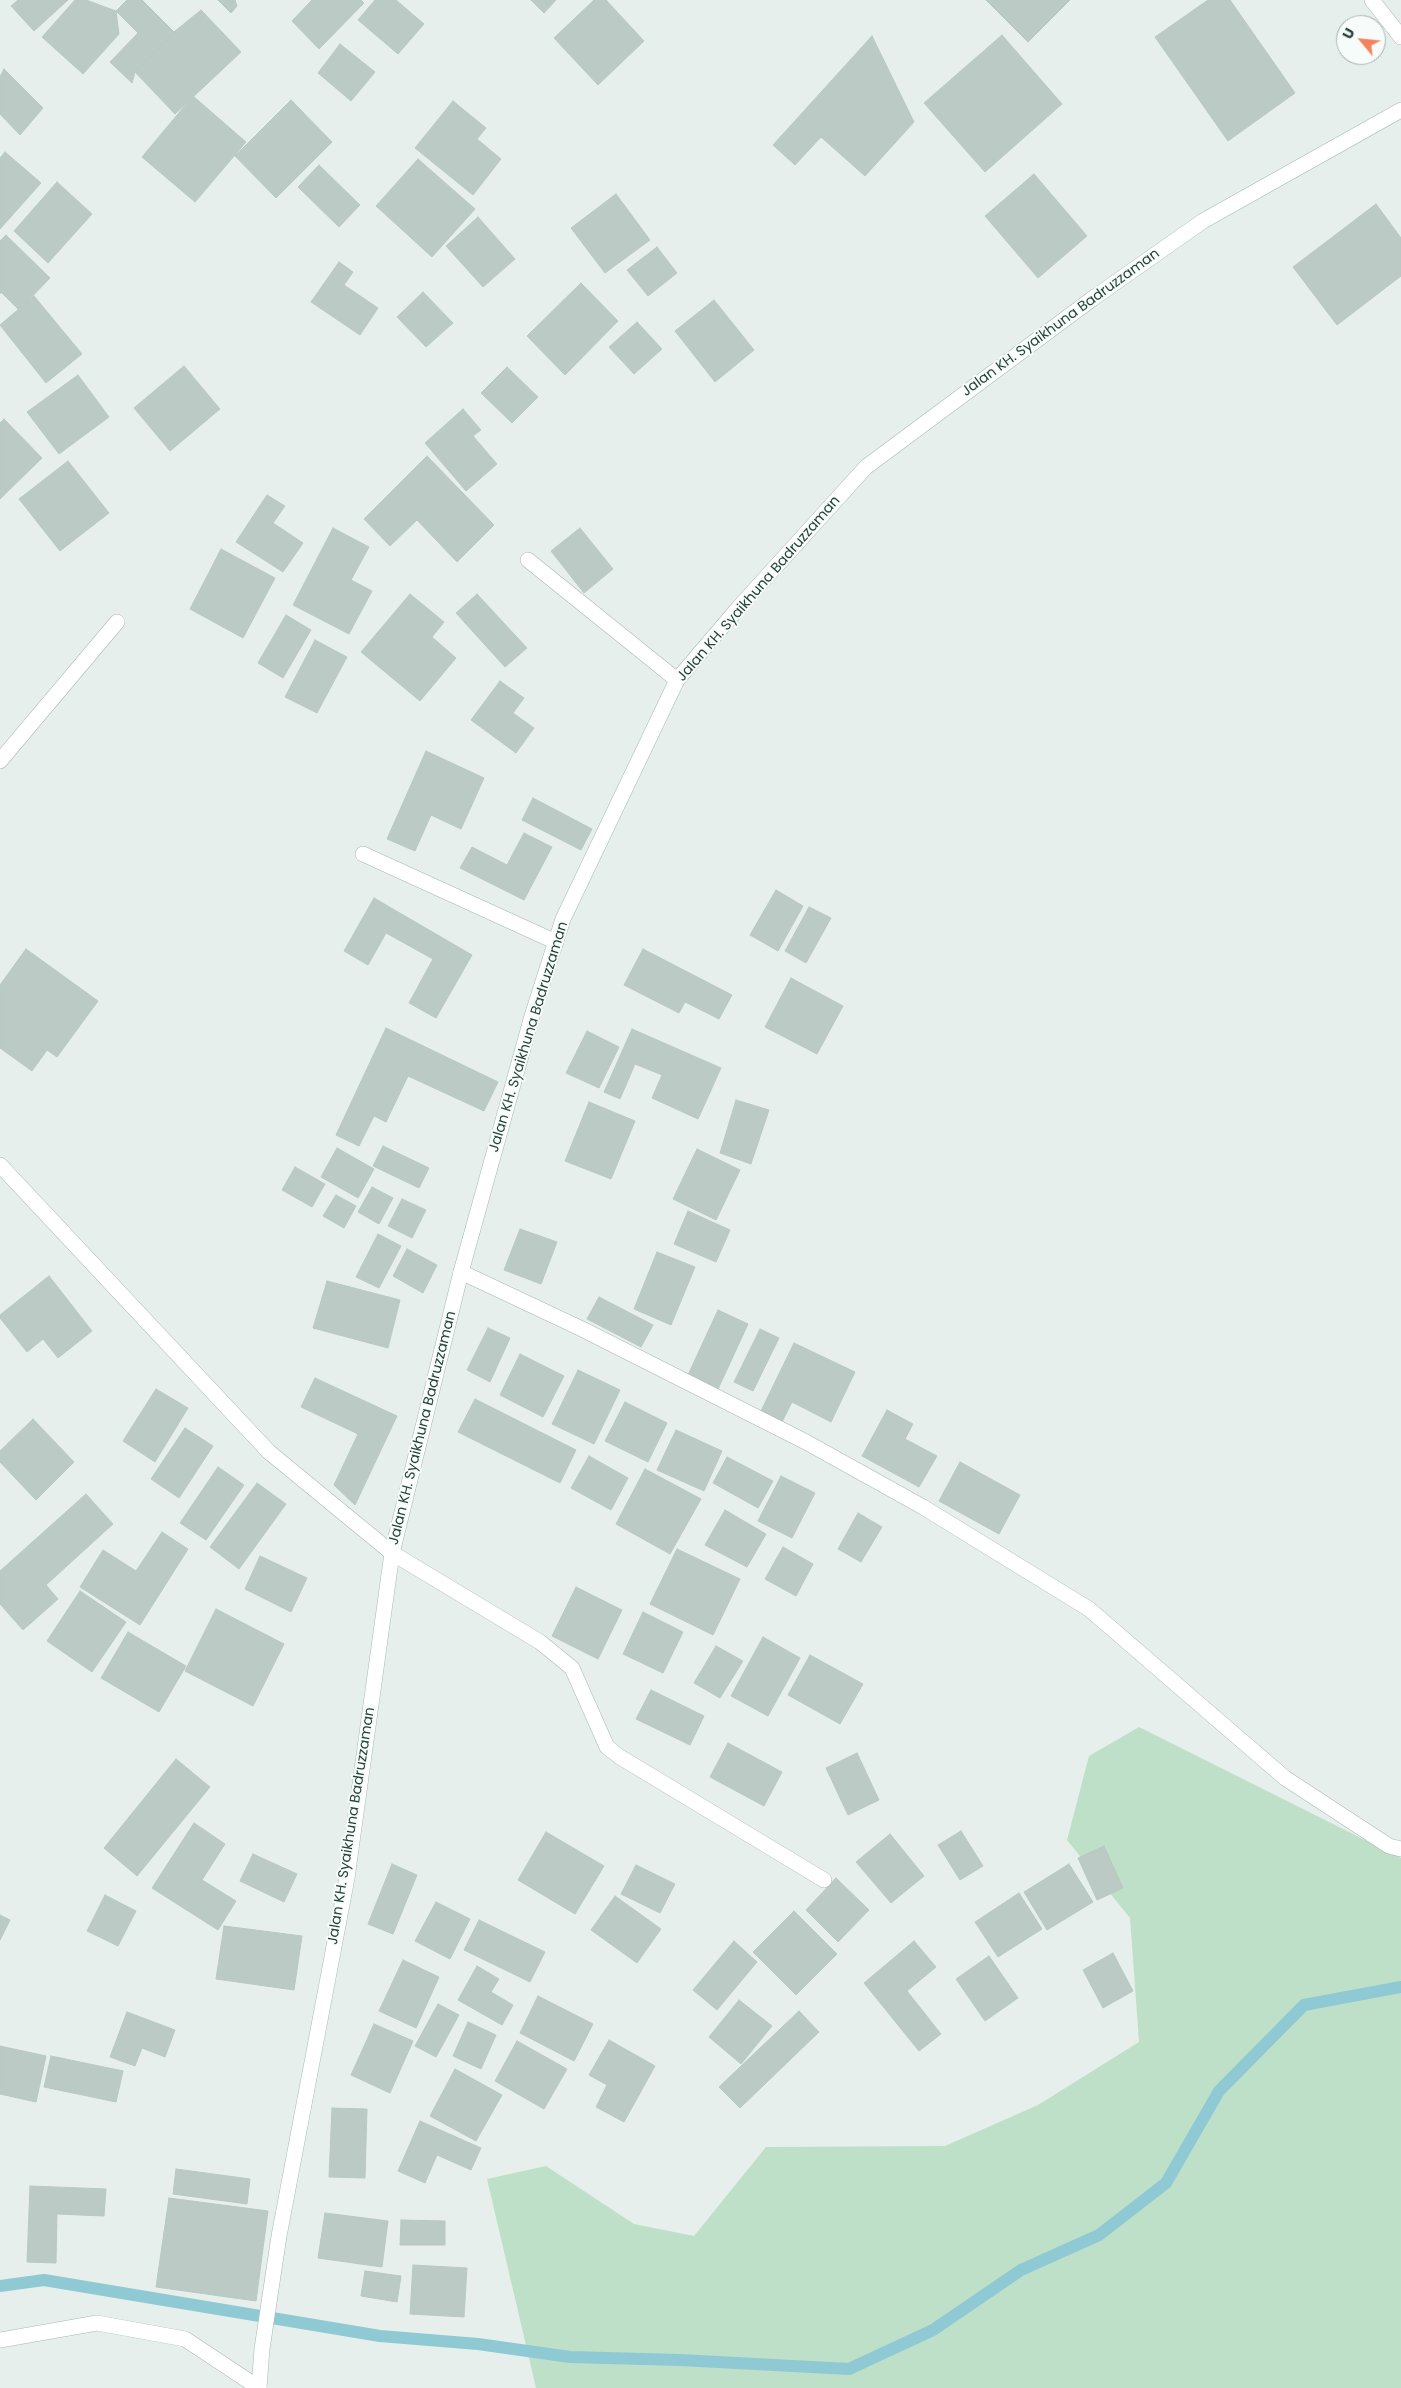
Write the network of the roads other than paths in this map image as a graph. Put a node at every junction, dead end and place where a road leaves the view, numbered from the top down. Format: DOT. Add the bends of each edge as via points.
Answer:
graph roads {
  1 [pos="1372,0"];
  2 [pos="1401,37"];
  3 [pos="1401,110"];
  4 [pos="528,560"];
  5 [pos="117,622"];
  6 [pos="676,680"];
  7 [pos="0,761"];
  8 [pos="362,854"];
  9 [pos="556,942"];
  10 [pos="0,1165"];
  11 [pos="461,1272"];
  12 [pos="392,1553"];
  13 [pos="1401,1849"];
  14 [pos="824,1880"];
  15 [pos="0,2340"];
  16 [pos="259,2388"];
  1 -- 2 [label="street"];
  3 -- 6 [label="street, Jalan KH. Syaikhuna Badruzzaman" via="1203,221 874,461"];
  4 -- 6 [label="street"];
  5 -- 7 [label="street"];
  6 -- 9 [label="street, Jalan KH. Syaikhuna Badruzzaman"];
  8 -- 9 [label="street"];
  9 -- 11 [label="street, Jalan KH. Syaikhuna Badruzzaman" via="532,1016"];
  10 -- 12 [label="street" via="269,1452"];
  11 -- 12 [label="street, Jalan KH. Syaikhuna Badruzzaman"];
  11 -- 13 [label="street" via="806,1442 923,1507 1089,1609 1285,1778 1389,1846"];
  12 -- 14 [label="street" via="540,1642 572,1668 608,1747 620,1757"];
  12 -- 16 [label="street, Jalan KH. Syaikhuna Badruzzaman" via="347,1878 279,2236"];
  15 -- 16 [label="street" via="97,2324 185,2339"];
}
